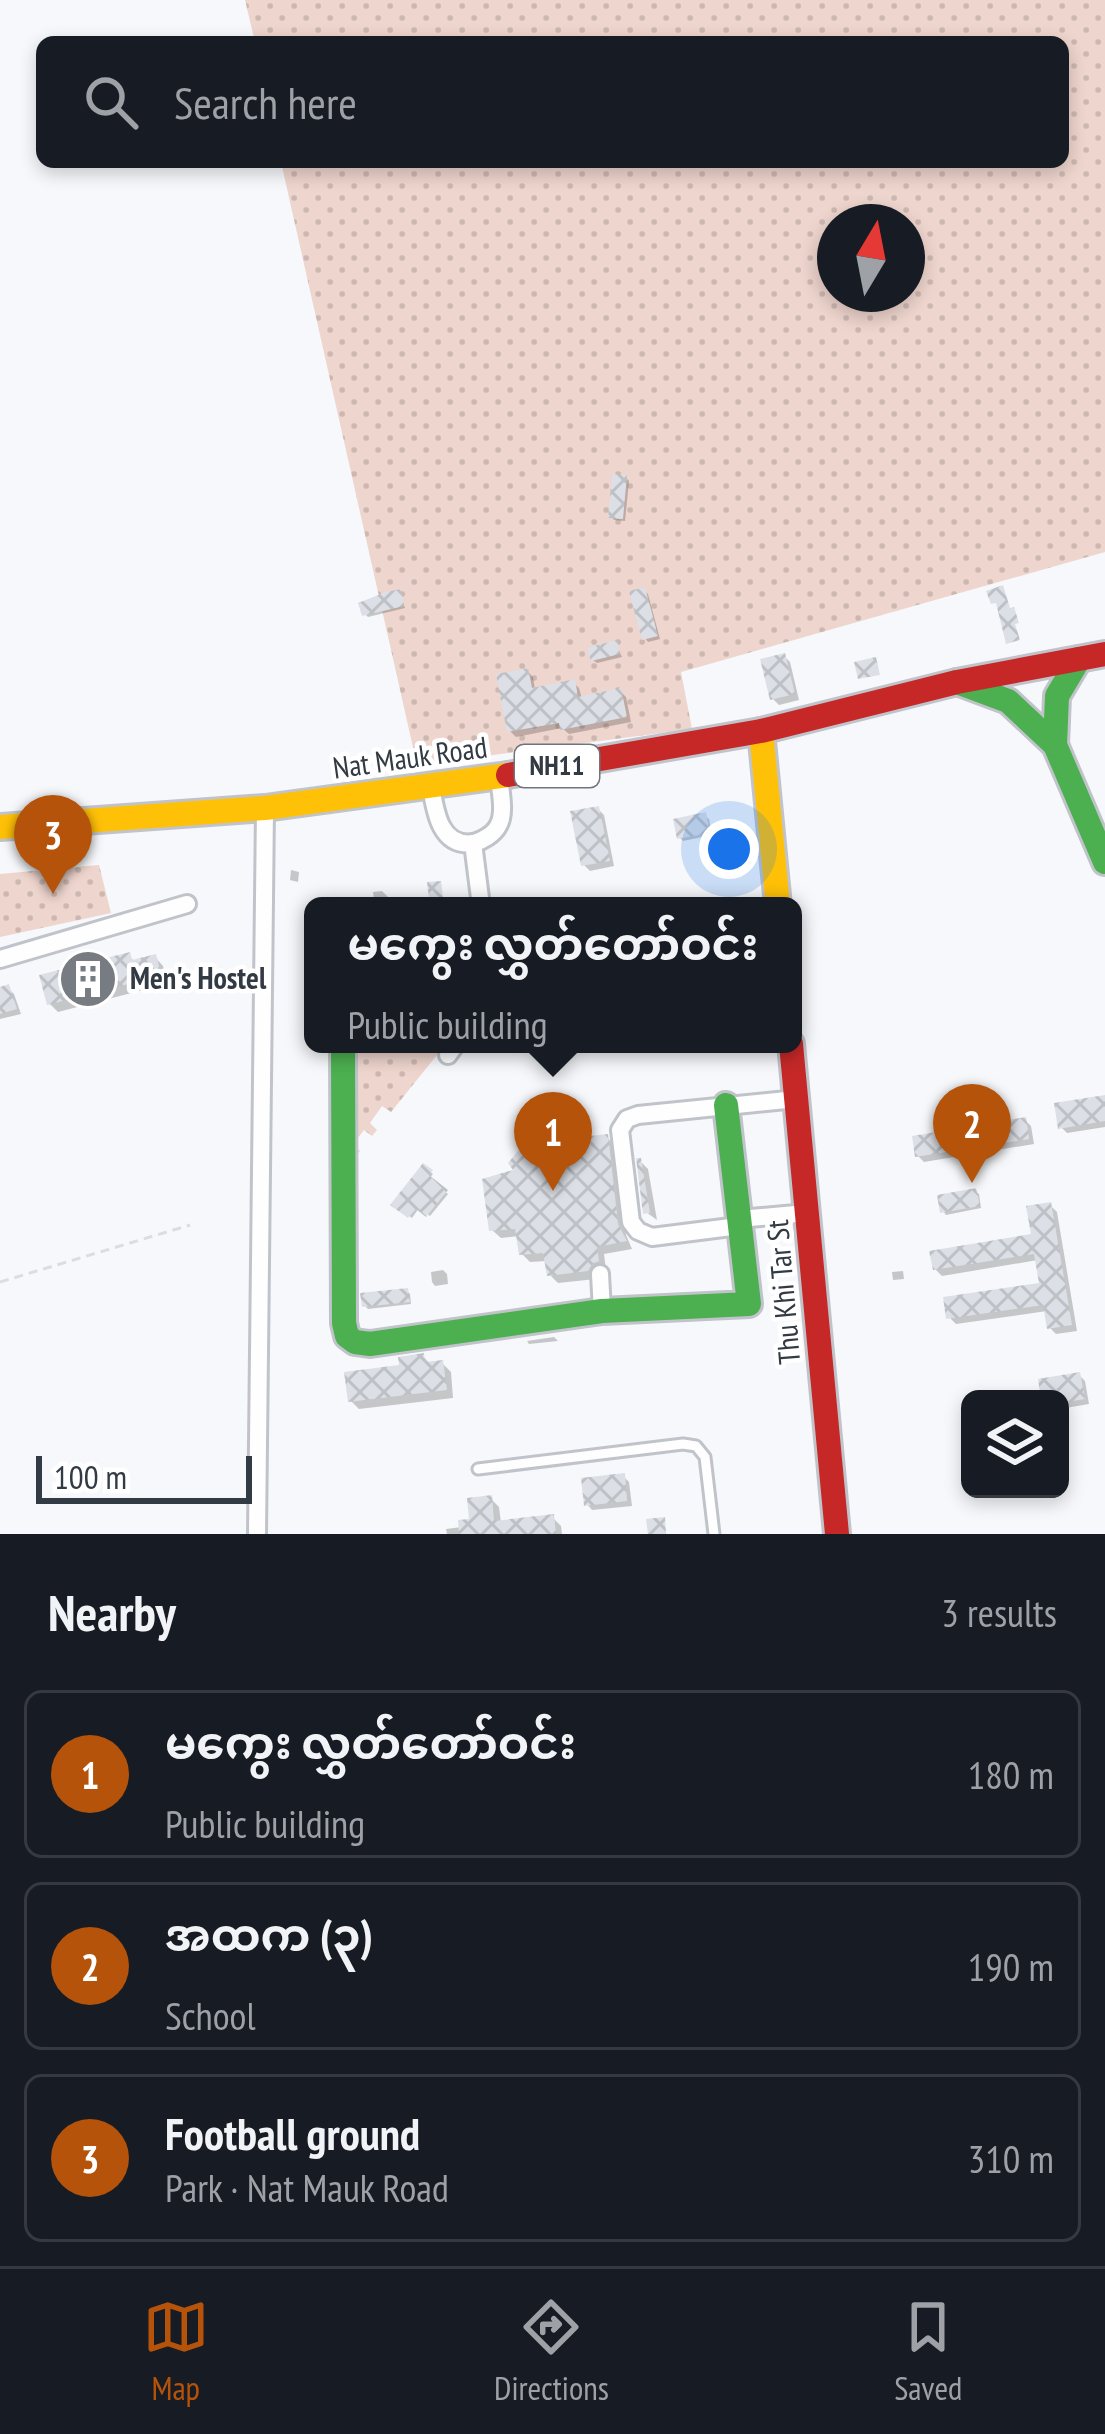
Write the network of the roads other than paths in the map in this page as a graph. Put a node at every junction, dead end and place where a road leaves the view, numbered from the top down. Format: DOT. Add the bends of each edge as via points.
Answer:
graph roads {
  1 [pos="1105,654"];
  2 [pos="1079,659"];
  3 [pos="957,682"];
  4 [pos="761,731"];
  5 [pos="1055,745"];
  6 [pos="499,776"];
  7 [pos="431,786"];
  8 [pos="265,808"];
  9 [pos="0,827"];
  10 [pos="473,843"];
  11 [pos="1105,862"];
  12 [pos="480,897"];
  13 [pos="777,897"];
  14 [pos="187,904"];
  15 [pos="0,959"];
  16 [pos="343,1053"];
  17 [pos="792,1053"];
  18 [pos="796,1099"];
  19 [pos="726,1105"];
  20 [pos="807,1213"];
  21 [pos="739,1222"];
  22 [pos="600,1274"];
  23 [pos="602,1311"];
  24 [pos="478,1469"];
  25 [pos="257,1534"];
  26 [pos="714,1534"];
  27 [pos="837,1534"];
  1 -- 2 [label="main road, Nat Mauk Road / NH11"];
  2 -- 3 [label="main road, Nat Mauk Road / NH11"];
  2 -- 5 [label="main road" via="1057,696"];
  3 -- 4 [label="main road, Nat Mauk Road / NH11"];
  3 -- 5 [label="main road" via="1008,701"];
  4 -- 6 [label="main road, Nat Mauk Road / NH11"];
  4 -- 13 [label="main road"];
  5 -- 11 [label="main road"];
  6 -- 7 [label="main road, Nat Mauk Road / NH11"];
  6 -- 10 [label="street" via="498,827"];
  7 -- 8 [label="main road, Nat Mauk Road / NH11"];
  7 -- 10 [label="street" via="445,833"];
  8 -- 9 [label="main road, Nat Mauk Road / NH11"];
  8 -- 25 [label="street"];
  10 -- 12 [label="street"];
  14 -- 15 [label="street"];
  16 -- 23 [label="main road" via="347,1336 370,1344"];
  17 -- 18 [label="main road, Thu Khi Tar St"];
  18 -- 19 [label="street"];
  18 -- 20 [label="main road, Thu Khi Tar St"];
  19 -- 21 [label="main road"];
  19 -- 21 [label="street" via="638,1114 620,1130 638,1231 652,1237"];
  20 -- 21 [label="street"];
  20 -- 27 [label="main road, Thu Khi Tar St"];
  21 -- 23 [label="main road" via="748,1304"];
  22 -- 23 [label="street"];
  24 -- 26 [label="lane" via="696,1446 706,1457"];
}
